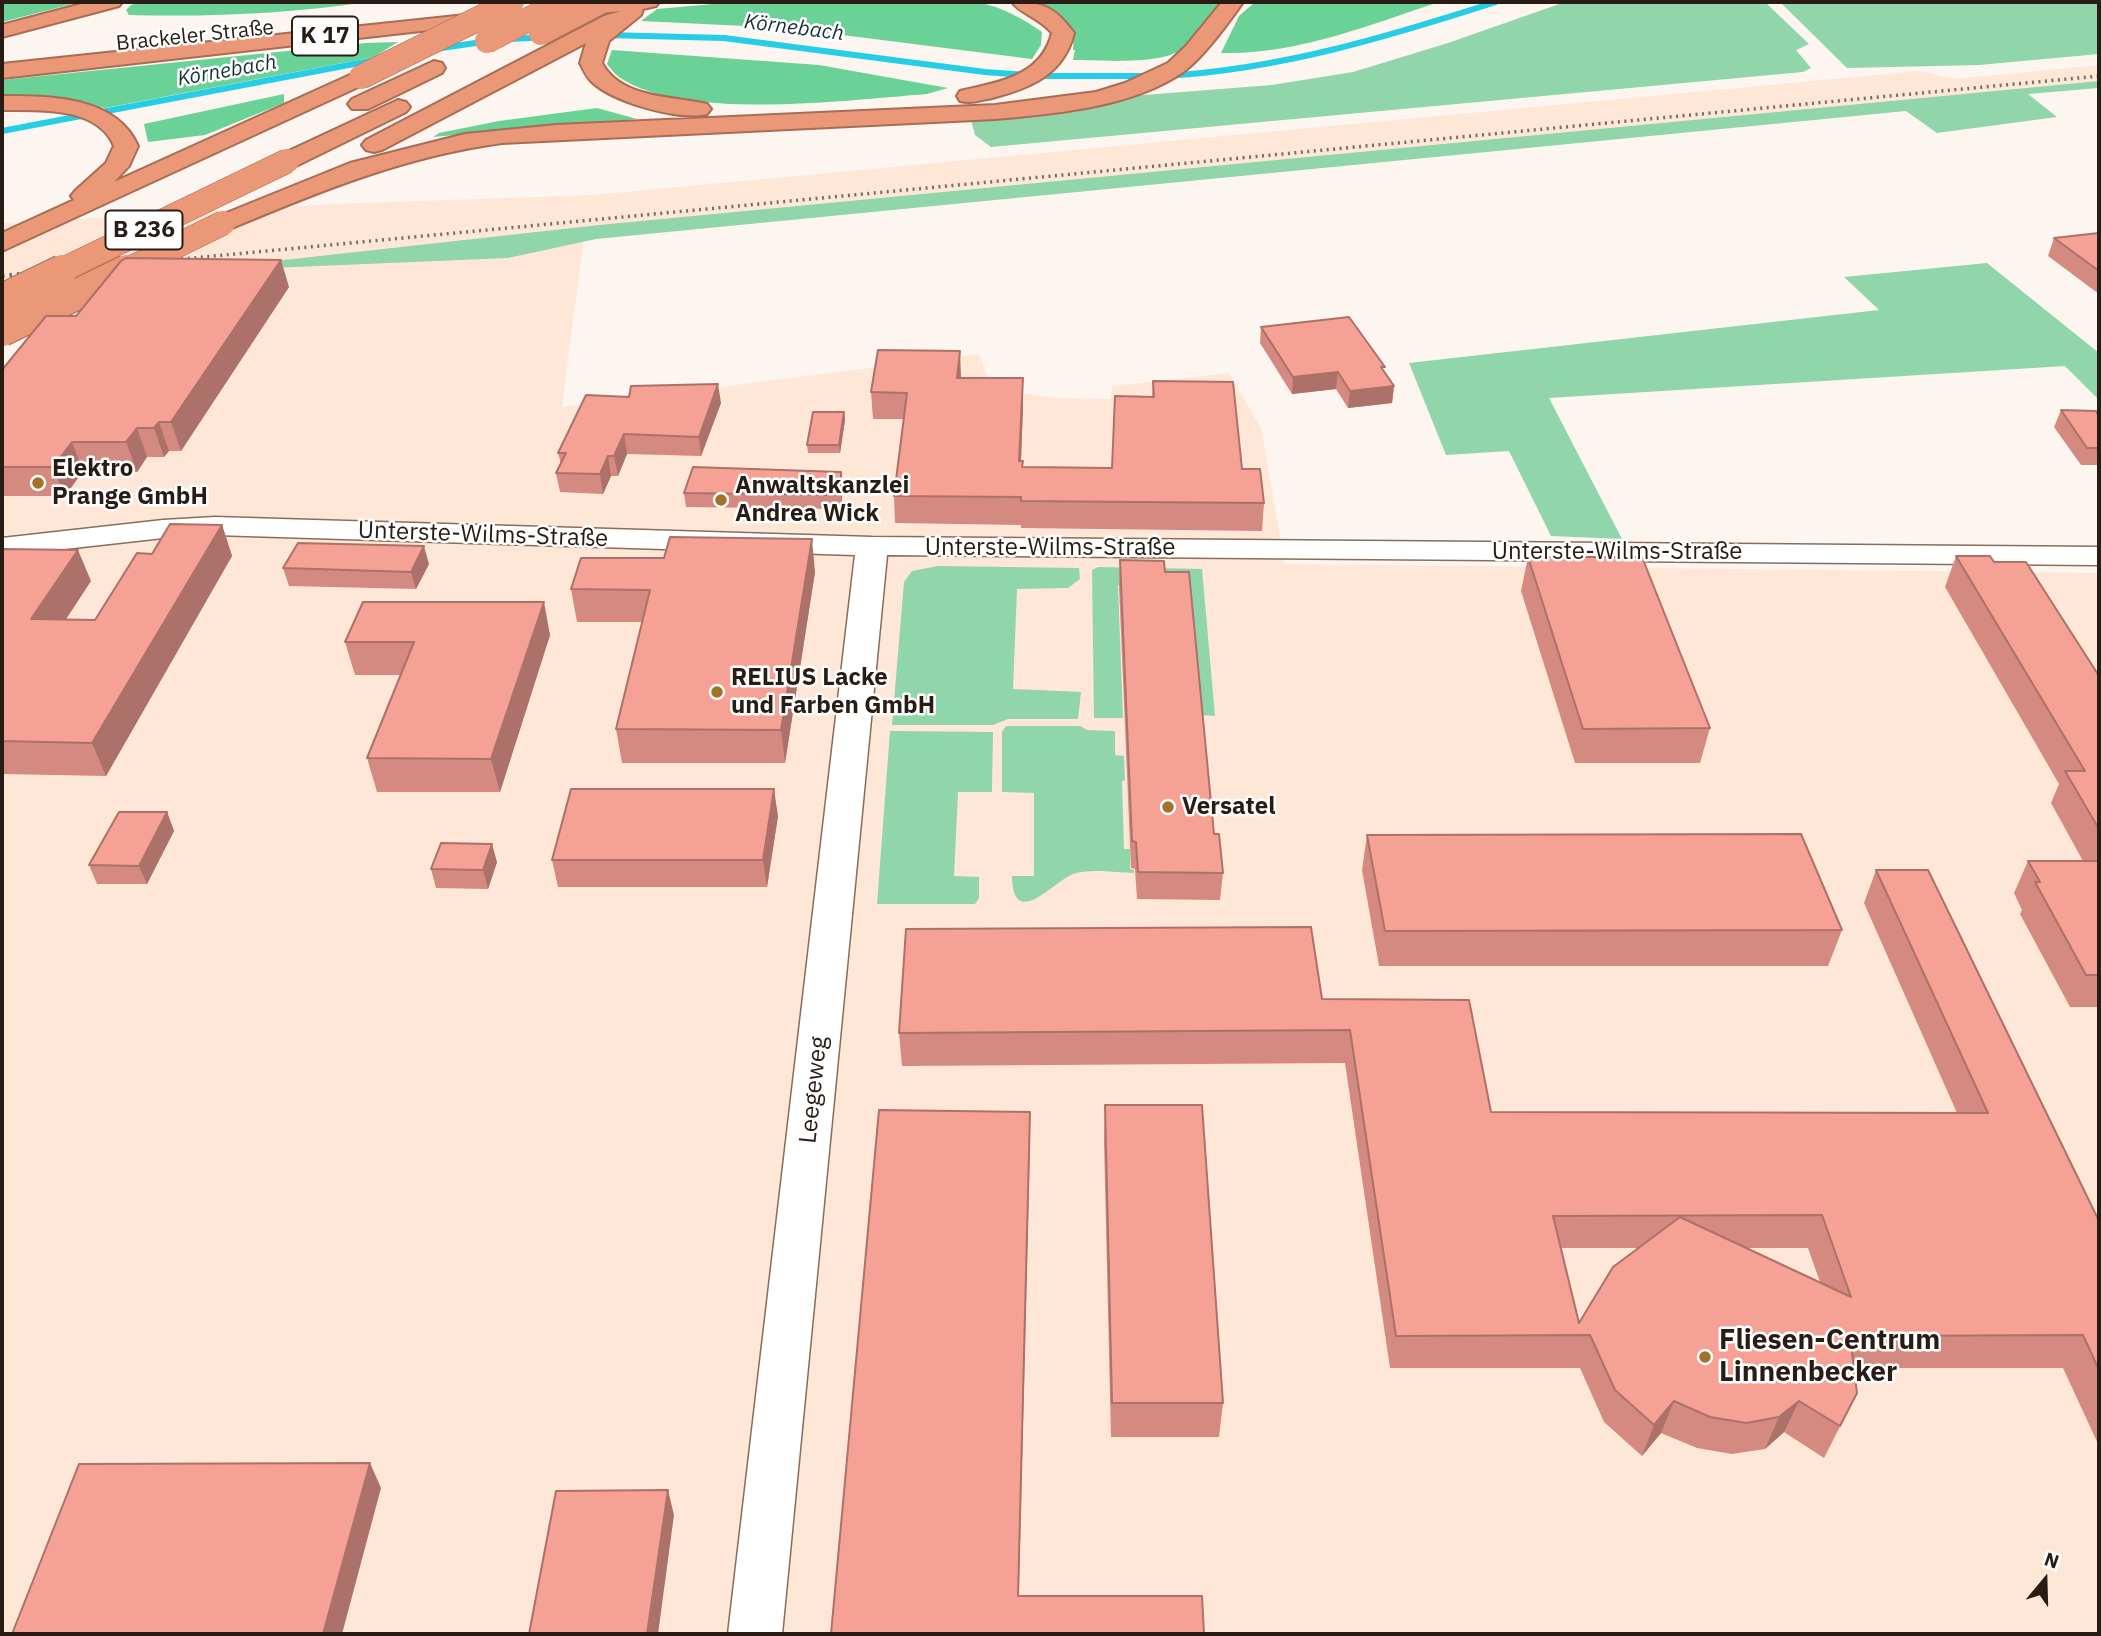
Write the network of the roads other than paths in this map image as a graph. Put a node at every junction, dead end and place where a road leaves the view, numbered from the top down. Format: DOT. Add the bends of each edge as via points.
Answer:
graph roads {
  1 [pos="112,2"];
  2 [pos="513,2"];
  3 [pos="562,2"];
  4 [pos="600,2"];
  5 [pos="1022,2"];
  6 [pos="1233,2"];
  7 [pos="644,5"];
  8 [pos="312,17"];
  9 [pos="2,31"];
  10 [pos="2,50"];
  11 [pos="2,56"];
  12 [pos="470,56"];
  13 [pos="2,71"];
  14 [pos="2,103"];
  15 [pos="916,109"];
  16 [pos="223,223"];
  17 [pos="30,229"];
  18 [pos="2,243"];
  19 [pos="2,274"];
  20 [pos="2,299"];
  21 [pos="2,331"];
  22 [pos="872,546"];
  23 [pos="2,547"];
  24 [pos="2099,556"];
  25 [pos="755,1634"];
  1 -- 9 [label="highway"];
  2 -- 11 [label="highway, Brackeler Straße / K 17"];
  2 -- 17 [label="highway, bridge"];
  3 -- 12 [label="highway, B 236, bridge"];
  4 -- 12 [label="highway, B 236, bridge"];
  5 -- 15 [label="highway" via="1058,24 1063,33 1061,49 1048,65 1015,83"];
  6 -- 15 [label="highway" via="1191,55 1164,74 1112,94 1016,110"];
  7 -- 13 [label="highway, Brackeler Straße / K 17"];
  7 -- 15 [label="highway" via="600,38 592,50 591,60 603,80 616,90 658,104 709,110"];
  7 -- 16 [label="highway"];
  8 -- 10 [label="highway"];
  12 -- 19 [label="highway, B 236" via="433,68"];
  12 -- 20 [label="highway, B 236, bridge" via="287,161"];
  14 -- 17 [label="highway" via="95,114 120,130 121,156 83,196"];
  15 -- 16 [label="highway" via="451,143 344,172"];
  16 -- 21 [label="highway, bridge"];
  17 -- 18 [label="highway"];
  22 -- 23 [label="street, Unterste-Wilms-Straße" via="215,526"];
  22 -- 24 [label="street, Unterste-Wilms-Straße"];
  22 -- 25 [label="street, Leegeweg"];
}
